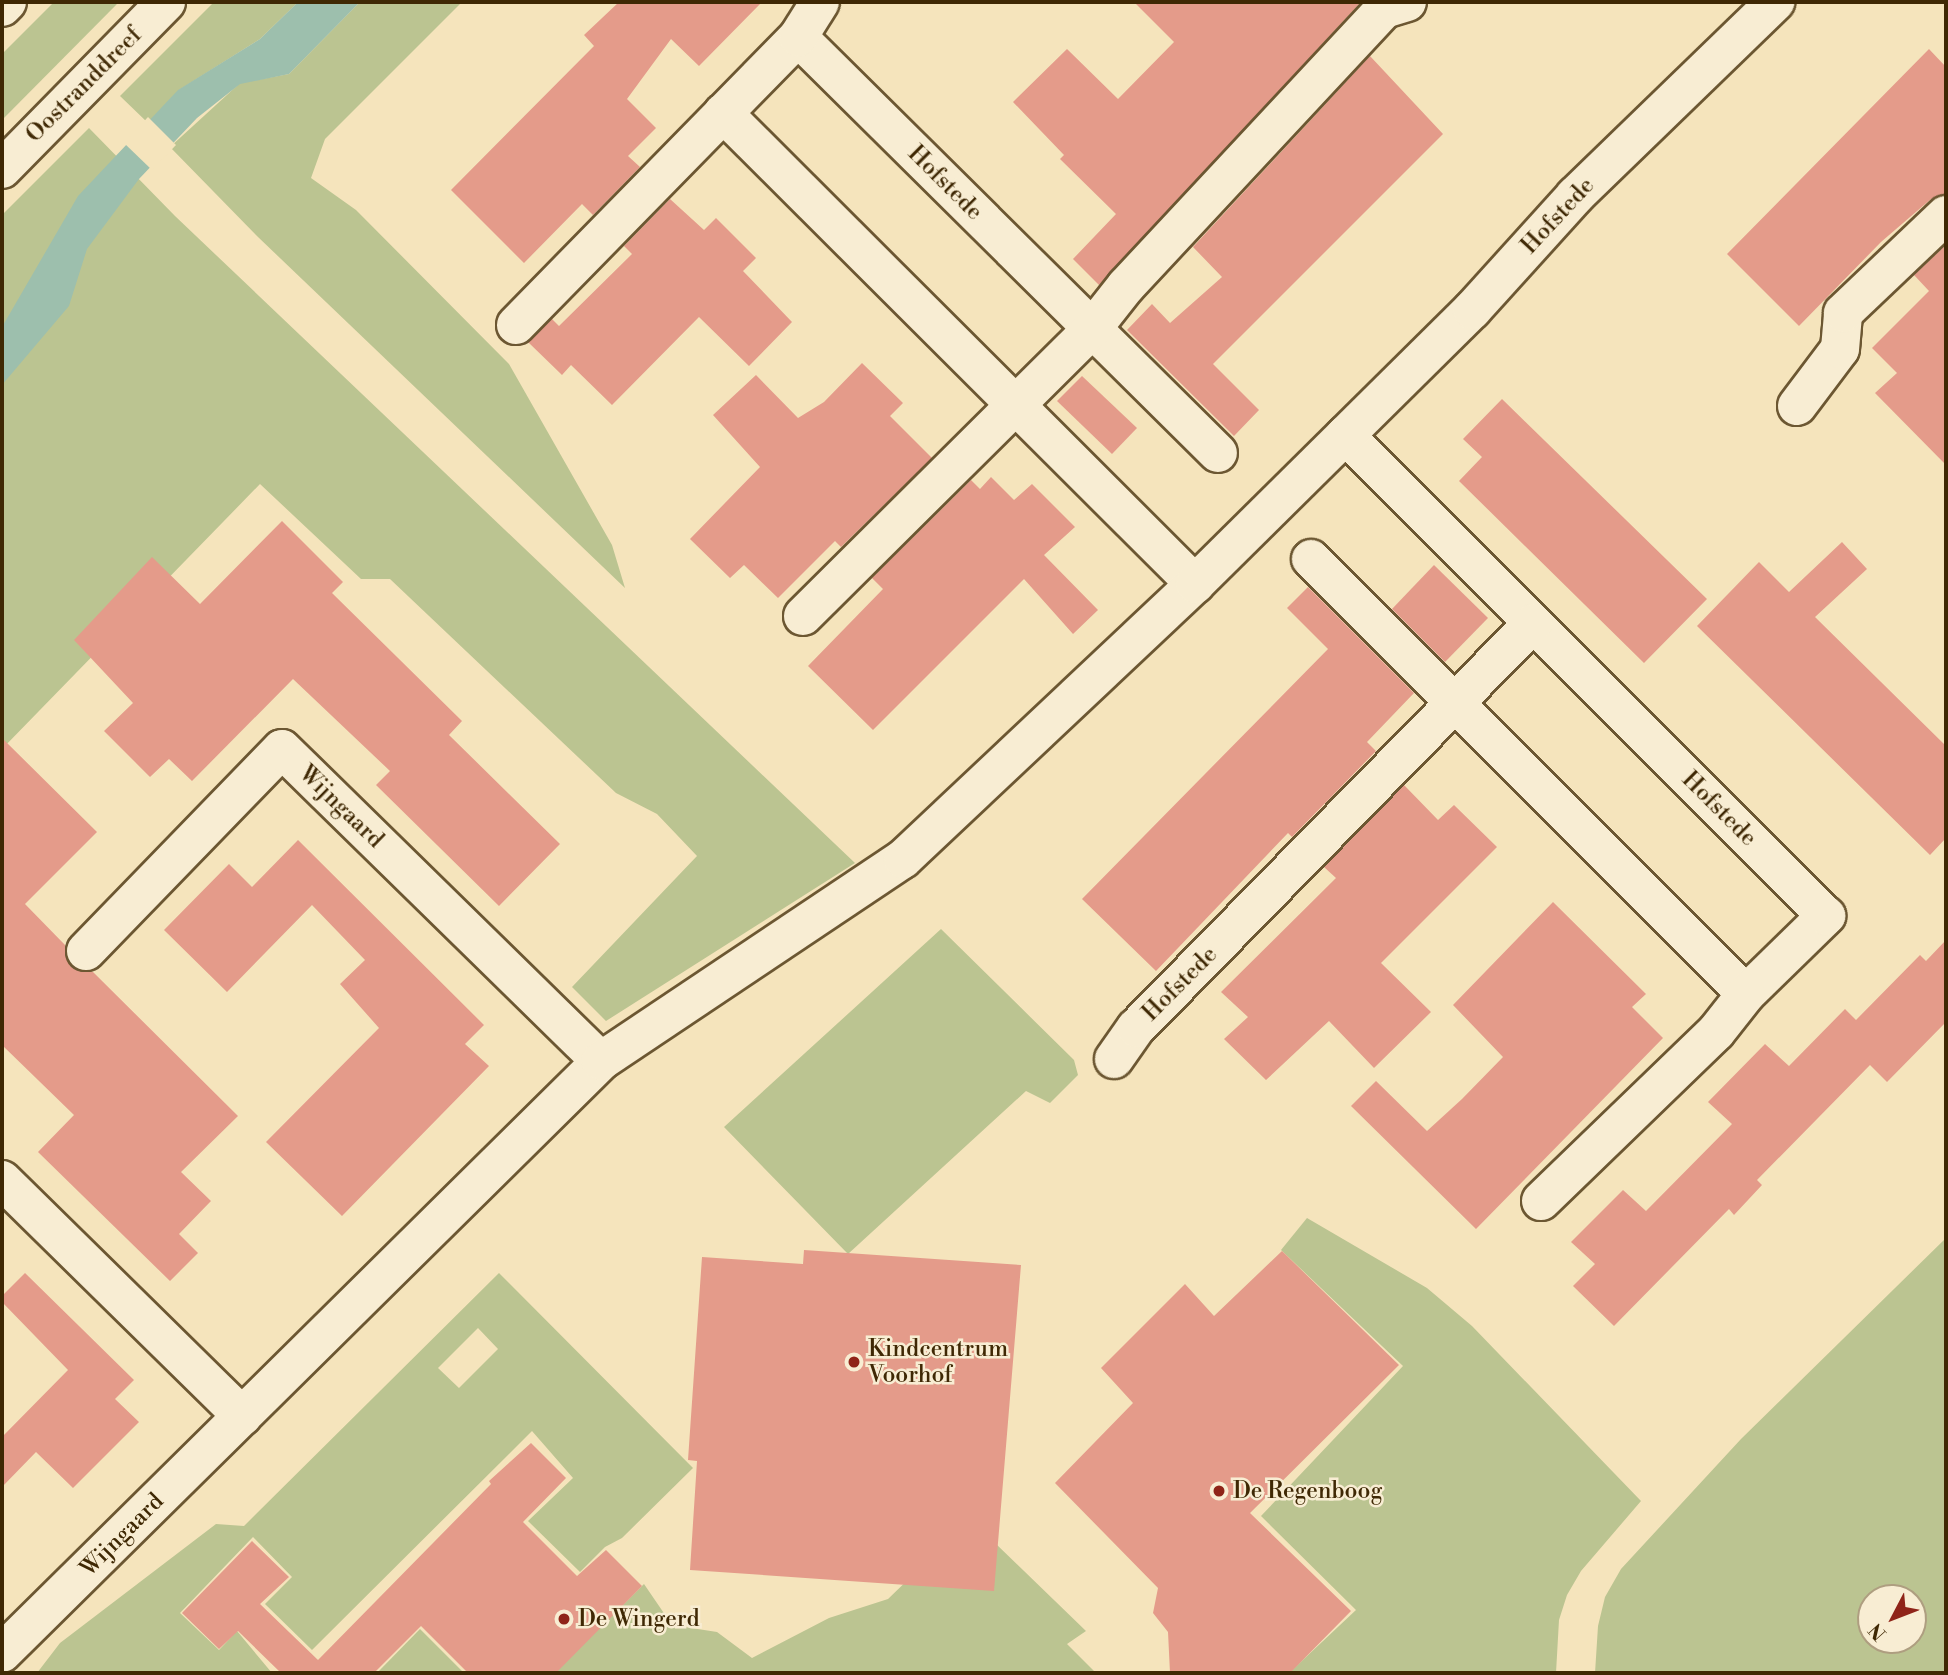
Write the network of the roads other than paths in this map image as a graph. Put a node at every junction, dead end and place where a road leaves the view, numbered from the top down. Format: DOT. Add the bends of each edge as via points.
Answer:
graph roads {
  1 [pos="7,2"];
  2 [pos="166,2"];
  3 [pos="820,2"];
  4 [pos="1407,2"];
  5 [pos="1775,2"];
  6 [pos="2,7"];
  7 [pos="798,37"];
  8 [pos="723,113"];
  9 [pos="2,169"];
  10 [pos="1946,215"];
  11 [pos="516,325"];
  12 [pos="1092,330"];
  13 [pos="1016,405"];
  14 [pos="1797,406"];
  15 [pos="1345,435"];
  16 [pos="1218,453"];
  17 [pos="1311,559"];
  18 [pos="1195,584"];
  19 [pos="803,616"];
  20 [pos="1533,622"];
  21 [pos="1453,700"];
  22 [pos="902,859"];
  23 [pos="86,951"];
  24 [pos="1746,994"];
  25 [pos="1114,1059"];
  26 [pos="601,1061"];
  27 [pos="2,1180"];
  28 [pos="1541,1200"];
  29 [pos="242,1416"];
  30 [pos="2,1653"];
  1 -- 6 [label="street"];
  2 -- 9 [label="street, Oostranddreef"];
  3 -- 7 [label="street"];
  4 -- 12 [label="street" via="1384,9 1126,286"];
  5 -- 15 [label="street, Hofstede" via="1575,196 1472,310"];
  7 -- 8 [label="street"];
  7 -- 12 [label="street, Hofstede"];
  8 -- 11 [label="street"];
  8 -- 13 [label="street"];
  10 -- 14 [label="street" via="1843,313 1840,349"];
  12 -- 13 [label="street"];
  12 -- 16 [label="street, Hofstede"];
  13 -- 18 [label="street"];
  13 -- 19 [label="street"];
  15 -- 18 [label="street, Hofstede"];
  15 -- 20 [label="street, Hofstede"];
  17 -- 21 [label="street"];
  18 -- 22 [label="street, Hofstede"];
  20 -- 21 [label="street, Hofstede"];
  20 -- 24 [label="street, Hofstede" via="1826,916"];
  21 -- 24 [label="street"];
  21 -- 25 [label="street, Hofstede" via="1422,739 1136,1028"];
  22 -- 26 [label="street, Wijngaard"];
  23 -- 26 [label="street, Wijngaard" via="282,749"];
  24 -- 28 [label="street, Hofstede" via="1716,1032"];
  26 -- 29 [label="street, Wijngaard"];
  27 -- 29 [label="street"];
  29 -- 30 [label="street, Wijngaard"];
}
